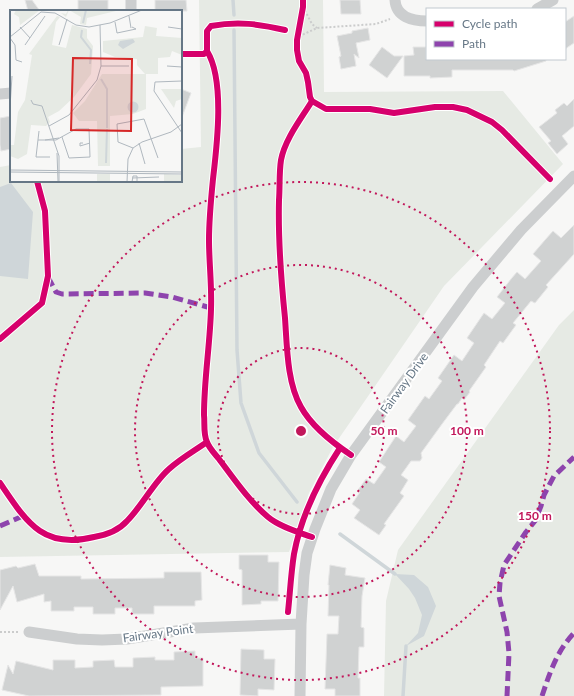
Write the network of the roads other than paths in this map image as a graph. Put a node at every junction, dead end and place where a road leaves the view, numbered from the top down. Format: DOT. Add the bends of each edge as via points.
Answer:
graph roads {
  1 [pos="395,0"];
  2 [pos="553,0"];
  3 [pos="539,8"];
  4 [pos="426,21"];
  5 [pos="574,176"];
  6 [pos="301,624"];
  7 [pos="29,632"];
  8 [pos="300,696"];
  1 -- 4 [label="street" via="401,15 409,19"];
  2 -- 3 [label="street"];
  5 -- 6 [label="street, Fairway Drive" via="521,230 473,287 338,475 324,504 307,553"];
  6 -- 7 [label="street, Fairway Point" via="194,628 127,639 102,640"];
  6 -- 8 [label="street, Fairway Drive"];
}
